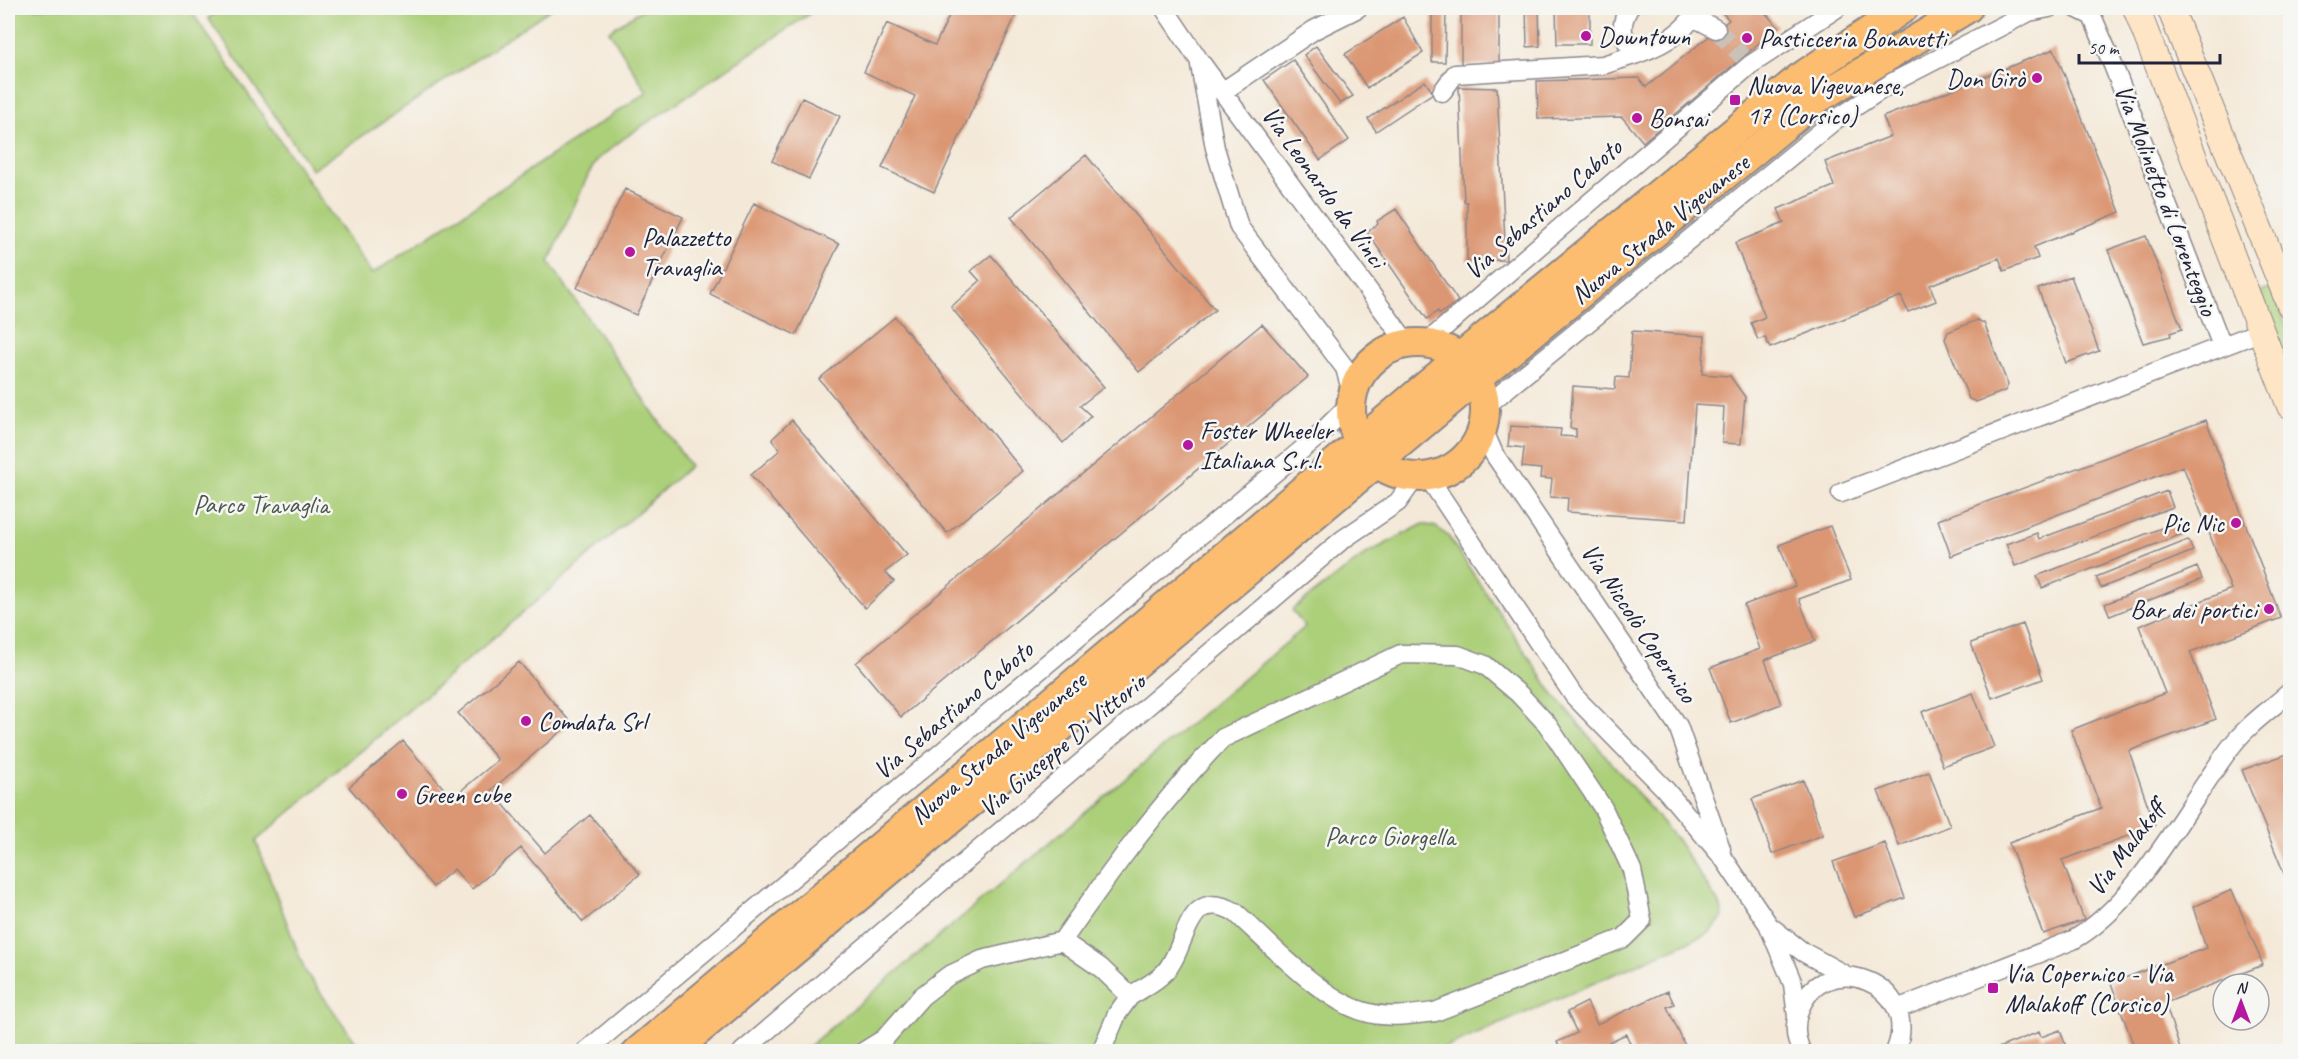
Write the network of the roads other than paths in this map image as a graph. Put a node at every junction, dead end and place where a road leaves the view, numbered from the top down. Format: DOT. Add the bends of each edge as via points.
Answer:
graph roads {
  1 [pos="1164,8"];
  2 [pos="1358,8"];
  3 [pos="1629,8"];
  4 [pos="1837,8"];
  5 [pos="1904,8"];
  6 [pos="1968,8"];
  7 [pos="2049,8"];
  8 [pos="2136,8"];
  9 [pos="2170,8"];
  10 [pos="1695,12"];
  11 [pos="2084,12"];
  12 [pos="1716,29"];
  13 [pos="1637,54"];
  14 [pos="1199,60"];
  15 [pos="2203,88"];
  16 [pos="1222,92"];
  17 [pos="1442,92"];
  18 [pos="2172,98"];
  19 [pos="2227,241"];
  20 [pos="2273,262"];
  21 [pos="2290,304"];
  22 [pos="2262,331"];
  23 [pos="1417,343"];
  24 [pos="2222,345"];
  25 [pos="1460,357"];
  26 [pos="1478,378"];
  27 [pos="1351,399"];
  28 [pos="2290,406"];
  29 [pos="1484,418"];
  30 [pos="1368,453"];
  31 [pos="1422,477"];
  32 [pos="1841,493"];
  33 [pos="2290,692"];
  34 [pos="1724,859"];
  35 [pos="1768,924"];
  36 [pos="1062,941"];
  37 [pos="1847,976"];
  38 [pos="1130,996"];
  39 [pos="1897,1010"];
  40 [pos="1797,1017"];
  41 [pos="585,1052"];
  42 [pos="637,1052"];
  43 [pos="673,1052"];
  44 [pos="742,1052"];
  45 [pos="863,1052"];
  46 [pos="1101,1052"];
  47 [pos="1802,1052"];
  48 [pos="1894,1052"];
  1 -- 14 [label="street, Via Leonardo da Vinci"];
  2 -- 16 [label="street" via="1314,30"];
  3 -- 13 [label="street" via="1621,28 1626,43"];
  4 -- 23 [label="street, Via Sebastiano Caboto" via="1747,61"];
  5 -- 25 [label="main road, Nuova Strada Vigevanese" via="1799,78"];
  6 -- 26 [label="main road, Nuova Strada Vigevanese" via="1819,98"];
  7 -- 29 [label="street" via="2029,12 1893,82 1835,120"];
  8 -- 18 [label="street, Via Molinetto di Lorenteggio"];
  9 -- 15 [label="street"];
  10 -- 12 [label="street"];
  10 -- 13 [label="street" via="1662,42"];
  11 -- 24 [label="street, Via Molinetto di Lorenteggio"];
  13 -- 17 [label="street" via="1603,65 1455,74"];
  14 -- 16 [label="street, Via Leonardo da Vinci"];
  14 -- 27 [label="street, Via Leonardo da Vinci" via="1215,148 1239,226 1345,368"];
  15 -- 18 [label="street" via="2184,81 2175,88"];
  15 -- 20 [label="street"];
  16 -- 23 [label="street, Via Leonardo da Vinci"];
  18 -- 19 [label="street, Via Molinetto di Lorenteggio"];
  19 -- 20 [label="street" via="2248,261"];
  19 -- 22 [label="street, Via Molinetto di Lorenteggio"];
  20 -- 21 [label="street"];
  22 -- 24 [label="street, Via Molinetto di Lorenteggio"];
  22 -- 28 [label="street, Via Molinetto di Lorenteggio"];
  23 -- 25 [label="main road"];
  23 -- 27 [label="main road" via="1388,350 1372,360 1358,379"];
  24 -- 32 [label="street"];
  25 -- 26 [label="main road"];
  25 -- 30 [label="main road, Nuova Strada Vigevanese"];
  26 -- 29 [label="main road"];
  26 -- 30 [label="main road, Nuova Strada Vigevanese"];
  27 -- 30 [label="main road" via="1351,419"];
  27 -- 41 [label="street, Via Sebastiano Caboto" via="1308,444"];
  29 -- 31 [label="main road" via="1476,445 1460,463"];
  29 -- 34 [label="street, Via Niccolò Copernico" via="1494,453 1678,726"];
  30 -- 31 [label="main road" via="1392,472"];
  30 -- 42 [label="main road, Nuova Strada Vigevanese"];
  30 -- 43 [label="main road, Nuova Strada Vigevanese"];
  31 -- 34 [label="street, Via Niccolò Copernico" via="1574,696 1664,788"];
  31 -- 44 [label="street, Via Giuseppe Di Vittorio" via="1398,502 1334,547"];
  33 -- 39 [label="street, Via Malakoff" via="2232,745 2130,891 2094,928 2073,940"];
  34 -- 35 [label="street, Via Niccolò Copernico"];
  35 -- 37 [label="street" via="1803,952"];
  35 -- 40 [label="street, Via Niccolò Copernico" via="1793,984"];
  36 -- 38 [label="street" via="1101,968"];
  36 -- 38 [label="street" via="1102,883 1223,738 1401,654 1458,655 1485,665 1547,724 1603,808 1632,870 1642,920 1624,938 1435,1012 1404,1016 1362,1012 1327,995 1235,912 1220,904 1204,906 1192,917 1166,972"];
  36 -- 45 [label="street" via="982,960 948,976 922,996 884,1039"];
  37 -- 39 [label="street" via="1862,978 1881,988"];
  37 -- 40 [label="street" via="1815,988"];
  38 -- 46 [label="street" via="1117,1014"];
  39 -- 48 [label="street" via="1900,1033"];
  40 -- 47 [label="street, Via Niccolò Copernico" via="1796,1035"];
}
